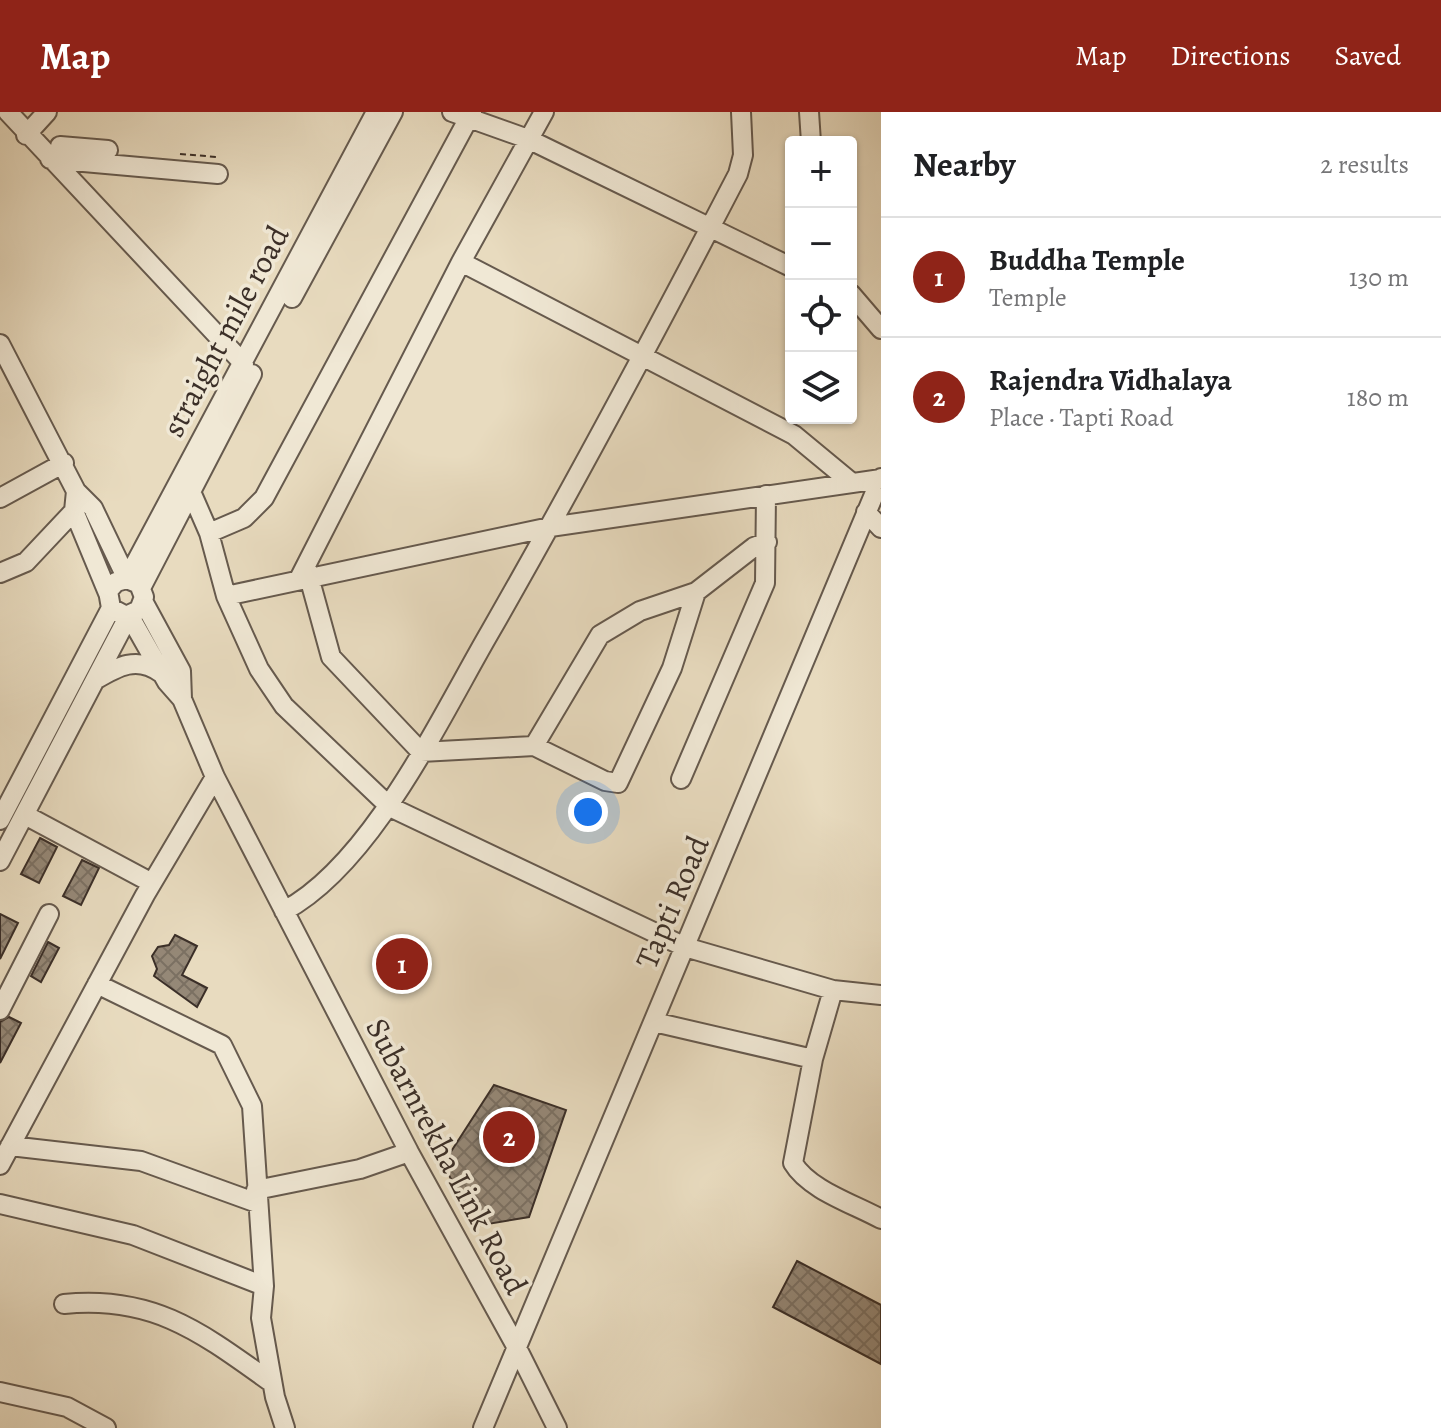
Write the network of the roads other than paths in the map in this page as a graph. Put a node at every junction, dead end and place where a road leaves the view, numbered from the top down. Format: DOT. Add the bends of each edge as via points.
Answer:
graph roads {
  1 [pos="8,112"];
  2 [pos="47,112"];
  3 [pos="376,112"];
  4 [pos="393,112"];
  5 [pos="544,112"];
  6 [pos="725,112"];
  7 [pos="809,112"];
  8 [pos="464,114"];
  9 [pos="742,116"];
  10 [pos="26,135"];
  11 [pos="811,136"];
  12 [pos="528,139"];
  13 [pos="108,150"];
  14 [pos="55,153"];
  15 [pos="218,174"];
  16 [pos="709,229"];
  17 [pos="461,262"];
  18 [pos="785,264"];
  19 [pos="857,298"];
  20 [pos="881,329"];
  21 [pos="0,344"];
  22 [pos="643,353"];
  23 [pos="244,364"];
  24 [pos="64,463"];
  25 [pos="881,478"];
  26 [pos="852,483"];
  27 [pos="76,491"];
  28 [pos="192,494"];
  29 [pos="766,495"];
  30 [pos="0,498"];
  31 [pos="74,511"];
  32 [pos="866,512"];
  33 [pos="550,527"];
  34 [pos="881,528"];
  35 [pos="209,533"];
  36 [pos="767,542"];
  37 [pos="0,573"];
  38 [pos="305,574"];
  39 [pos="137,590"];
  40 [pos="696,592"];
  41 [pos="226,596"];
  42 [pos="116,605"];
  43 [pos="163,675"];
  44 [pos="95,680"];
  45 [pos="182,699"];
  46 [pos="534,746"];
  47 [pos="421,752"];
  48 [pos="215,777"];
  49 [pos="681,779"];
  50 [pos="390,807"];
  51 [pos="25,815"];
  52 [pos="0,820"];
  53 [pos="0,861"];
  54 [pos="152,883"];
  55 [pos="284,911"];
  56 [pos="49,914"];
  57 [pos="685,947"];
  58 [pos="97,984"];
  59 [pos="833,990"];
  60 [pos="881,995"];
  61 [pos="0,1010"];
  62 [pos="654,1022"];
  63 [pos="813,1059"];
  64 [pos="10,1146"];
  65 [pos="409,1152"];
  66 [pos="0,1165"];
  67 [pos="257,1196"];
  68 [pos="0,1204"];
  69 [pos="881,1219"];
  70 [pos="264,1286"];
  71 [pos="64,1304"];
  72 [pos="517,1348"];
  73 [pos="272,1383"];
  74 [pos="0,1392"];
  75 [pos="106,1428"];
  76 [pos="285,1428"];
  77 [pos="483,1428"];
  78 [pos="557,1428"];
  1 -- 10 [label="street"];
  2 -- 10 [label="street"];
  3 -- 23 [label="street, straight mile road"];
  4 -- 28 [label="street, straight mile road"];
  5 -- 12 [label="street"];
  6 -- 9 [label="street"];
  7 -- 11 [label="street"];
  8 -- 12 [label="street"];
  8 -- 35 [label="street" via="264,498 244,518"];
  9 -- 16 [label="street" via="738,174"];
  10 -- 14 [label="street"];
  12 -- 16 [label="street"];
  12 -- 17 [label="street"];
  13 -- 14 [label="street"];
  14 -- 15 [label="street"];
  14 -- 23 [label="street"];
  16 -- 18 [label="street"];
  16 -- 22 [label="street"];
  17 -- 22 [label="street"];
  17 -- 38 [label="street"];
  19 -- 20 [label="street"];
  21 -- 24 [label="street, Subarnrekha Link Road"];
  22 -- 26 [label="street" via="794,435"];
  22 -- 33 [label="street"];
  23 -- 39 [label="street, straight mile road"];
  24 -- 27 [label="street, Subarnrekha Link Road"];
  24 -- 30 [label="street"];
  25 -- 26 [label="street"];
  25 -- 32 [label="street, Tapti Road"];
  26 -- 29 [label="street"];
  27 -- 31 [label="street, Subarnrekha Link Road"];
  27 -- 39 [label="street" via="93,508"];
  28 -- 35 [label="street"];
  28 -- 39 [label="street, straight mile road"];
  29 -- 33 [label="street"];
  29 -- 36 [label="street"];
  31 -- 37 [label="street" via="26,562"];
  31 -- 42 [label="street, Subarnrekha Link Road"];
  32 -- 34 [label="street"];
  32 -- 57 [label="street, Tapti Road"];
  33 -- 38 [label="street"];
  33 -- 47 [label="street"];
  35 -- 41 [label="street"];
  36 -- 40 [label="street"];
  36 -- 49 [label="street" via="765,583"];
  38 -- 41 [label="street"];
  38 -- 47 [label="street" via="331,657"];
  39 -- 42 [label="street, straight mile road" via="139,610"];
  39 -- 42 [label="street, straight mile road" via="116,582"];
  39 -- 45 [label="street" via="181,671"];
  40 -- 46 [label="street" via="640,611 600,635"];
  40 -- 46 [label="street" via="672,668 618,783"];
  41 -- 50 [label="street" via="259,669 284,706"];
  42 -- 43 [label="street, Subarnrekha Link Road"];
  42 -- 44 [label="street, straight mile road"];
  42 -- 52 [label="street, straight mile road"];
  43 -- 44 [label="street" via="131,663"];
  43 -- 45 [label="street, Subarnrekha Link Road"];
  44 -- 51 [label="street, straight mile road"];
  45 -- 48 [label="street, Subarnrekha Link Road"];
  46 -- 47 [label="street"];
  47 -- 50 [label="street"];
  48 -- 54 [label="street"];
  48 -- 55 [label="street, Subarnrekha Link Road"];
  50 -- 55 [label="street" via="312,896"];
  50 -- 57 [label="street"];
  51 -- 53 [label="street, straight mile road"];
  51 -- 54 [label="street"];
  54 -- 58 [label="street"];
  55 -- 65 [label="street, Subarnrekha Link Road"];
  56 -- 61 [label="street"];
  57 -- 59 [label="street"];
  57 -- 62 [label="street, Tapti Road"];
  58 -- 64 [label="street"];
  58 -- 67 [label="street" via="222,1045 252,1106"];
  59 -- 60 [label="street"];
  59 -- 63 [label="street"];
  62 -- 63 [label="street"];
  62 -- 72 [label="street, Tapti Road"];
  63 -- 69 [label="street" via="793,1163 815,1184"];
  64 -- 66 [label="street"];
  64 -- 67 [label="street" via="141,1161"];
  65 -- 67 [label="street"];
  65 -- 72 [label="street, Subarnrekha Link Road"];
  67 -- 70 [label="street"];
  68 -- 70 [label="street" via="133,1235"];
  70 -- 73 [label="street" via="261,1318"];
  71 -- 73 [label="street" via="104,1300 175,1320"];
  72 -- 77 [label="street, Tapti Road"];
  72 -- 78 [label="street, Subarnrekha Link Road"];
  73 -- 76 [label="street"];
  74 -- 75 [label="street" via="67,1407"];
}
